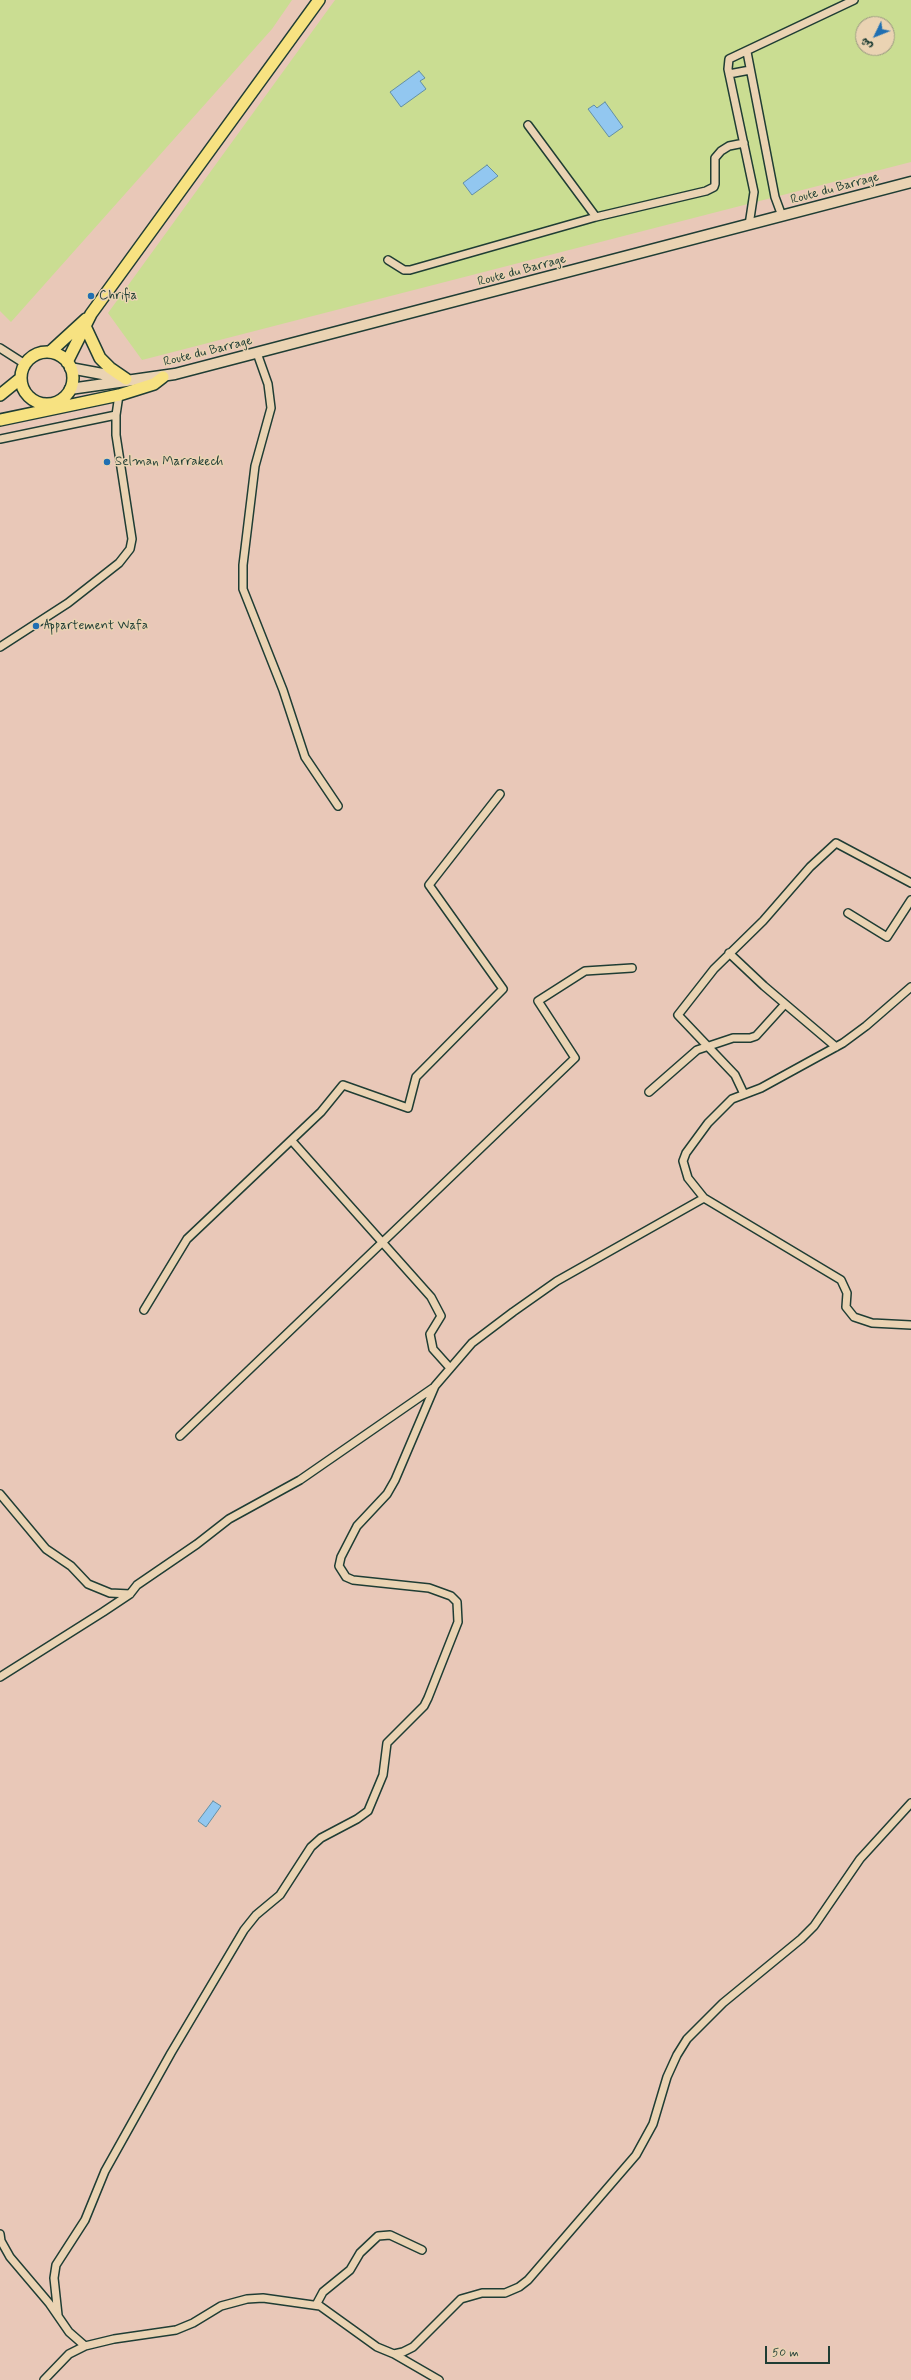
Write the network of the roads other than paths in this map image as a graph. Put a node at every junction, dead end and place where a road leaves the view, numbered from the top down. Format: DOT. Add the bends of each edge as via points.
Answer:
graph roads {
  1 [pos="319,0"];
  2 [pos="854,0"];
  3 [pos="747,52"];
  4 [pos="750,70"];
  5 [pos="729,74"];
  6 [pos="528,125"];
  7 [pos="744,143"];
  8 [pos="910,182"];
  9 [pos="782,216"];
  10 [pos="596,217"];
  11 [pos="749,225"];
  12 [pos="388,260"];
  13 [pos="91,314"];
  14 [pos="85,326"];
  15 [pos="0,348"];
  16 [pos="50,352"];
  17 [pos="256,353"];
  18 [pos="25,364"];
  19 [pos="69,365"];
  20 [pos="162,377"];
  21 [pos="21,378"];
  22 [pos="126,378"];
  23 [pos="138,380"];
  24 [pos="70,389"];
  25 [pos="0,395"];
  26 [pos="119,395"];
  27 [pos="39,402"];
  28 [pos="116,415"];
  29 [pos="0,420"];
  30 [pos="0,439"];
  31 [pos="0,647"];
  32 [pos="500,794"];
  33 [pos="338,806"];
  34 [pos="911,883"];
  35 [pos="911,900"];
  36 [pos="848,913"];
  37 [pos="730,953"];
  38 [pos="632,968"];
  39 [pos="911,987"];
  40 [pos="785,1004"];
  41 [pos="706,1046"];
  42 [pos="836,1047"];
  43 [pos="649,1092"];
  44 [pos="744,1094"];
  45 [pos="292,1141"];
  46 [pos="704,1198"];
  47 [pos="382,1243"];
  48 [pos="144,1310"];
  49 [pos="911,1325"];
  50 [pos="450,1368"];
  51 [pos="435,1386"];
  52 [pos="180,1436"];
  53 [pos="0,1494"];
  54 [pos="130,1594"];
  55 [pos="0,1677"];
  56 [pos="911,1803"];
  57 [pos="0,2234"];
  58 [pos="422,2250"];
  59 [pos="316,2305"];
  60 [pos="58,2315"];
  61 [pos="85,2346"];
  62 [pos="394,2354"];
  63 [pos="44,2380"];
  64 [pos="439,2380"];
  1 -- 13 [label="main road"];
  2 -- 3 [label="street"];
  3 -- 4 [label="street"];
  3 -- 5 [label="street" via="729,59"];
  4 -- 5 [label="street"];
  4 -- 9 [label="street" via="775,197"];
  5 -- 7 [label="street"];
  6 -- 10 [label="street"];
  7 -- 10 [label="street" via="729,146 715,158 715,184 711,189"];
  7 -- 11 [label="street" via="754,192"];
  8 -- 9 [label="main road, Route du Barrage"];
  9 -- 11 [label="main road, Route du Barrage"];
  10 -- 12 [label="street" via="410,270 400,268"];
  11 -- 17 [label="main road, Route du Barrage"];
  13 -- 14 [label="main road"];
  13 -- 16 [label="main road"];
  14 -- 19 [label="main road"];
  14 -- 22 [label="main road" via="100,358"];
  15 -- 18 [label="street"];
  16 -- 18 [label="main road" via="36,355"];
  16 -- 19 [label="main road" via="62,357"];
  17 -- 20 [label="main road, Route du Barrage"];
  17 -- 33 [label="street" via="268,384 270,408 255,466 243,566 243,589 283,690 305,757"];
  18 -- 21 [label="main road"];
  19 -- 22 [label="main road, Route du Barrage"];
  19 -- 24 [label="main road" via="72,382"];
  20 -- 23 [label="main road, Route du Barrage"];
  20 -- 26 [label="main road" via="154,384"];
  21 -- 25 [label="main road"];
  21 -- 27 [label="main road" via="26,393"];
  22 -- 23 [label="main road, Route du Barrage"];
  23 -- 24 [label="main road, Route du Barrage"];
  24 -- 27 [label="main road" via="54,403"];
  26 -- 28 [label="street"];
  26 -- 29 [label="main road"];
  27 -- 29 [label="main road"];
  28 -- 30 [label="street"];
  28 -- 31 [label="street" via="116,435 132,539 130,549 119,562 74,599"];
  32 -- 45 [label="street" via="429,885 503,988 416,1077 408,1108 343,1085 322,1112"];
  34 -- 37 [label="street" via="836,843 810,867"];
  35 -- 36 [label="street" via="887,937"];
  37 -- 40 [label="street"];
  37 -- 41 [label="street" via="678,1015"];
  38 -- 47 [label="street" via="585,971 538,1001 575,1058"];
  39 -- 42 [label="street" via="866,1026"];
  40 -- 41 [label="street" via="756,1036 733,1038"];
  40 -- 42 [label="street"];
  41 -- 43 [label="street" via="697,1050"];
  41 -- 44 [label="street" via="735,1075"];
  42 -- 44 [label="street" via="761,1088"];
  44 -- 46 [label="street" via="732,1099 719,1111 686,1153 684,1169"];
  45 -- 47 [label="street"];
  45 -- 48 [label="street" via="187,1239"];
  46 -- 49 [label="street" via="841,1280 847,1293 846,1307 854,1317 872,1323"];
  46 -- 50 [label="street" via="557,1281 488,1330 464,1351"];
  47 -- 50 [label="street" via="432,1297 441,1316 430,1334 433,1349"];
  47 -- 52 [label="street"];
  50 -- 51 [label="street"];
  51 -- 54 [label="street" via="300,1480 229,1519 137,1585"];
  51 -- 60 [label="street" via="394,1480 386,1494 357,1526 341,1556 339,1566 346,1577 353,1580 429,1588 441,1591 457,1602 458,1622 428,1698 424,1706 387,1743 383,1775 368,1811 316,1842 280,1895 256,1915 244,1930 171,2053 105,2171 85,2220 56,2265 54,2278"];
  53 -- 54 [label="street" via="46,1549 71,1566 88,1584 110,1594"];
  54 -- 55 [label="street"];
  56 -- 62 [label="street" via="865,1853 814,1926 785,1953 722,2003 687,2039 667,2077 653,2124 636,2155 528,2280 512,2291 482,2293 461,2299 413,2347"];
  57 -- 60 [label="street" via="10,2257"];
  58 -- 59 [label="street" via="390,2235 378,2236 360,2253 350,2270 323,2292"];
  59 -- 61 [label="street" via="263,2298 247,2299 221,2306 176,2330"];
  59 -- 62 [label="street" via="377,2347"];
  60 -- 61 [label="street" via="69,2332"];
  61 -- 63 [label="street" via="69,2354"];
  62 -- 64 [label="street"];
}
